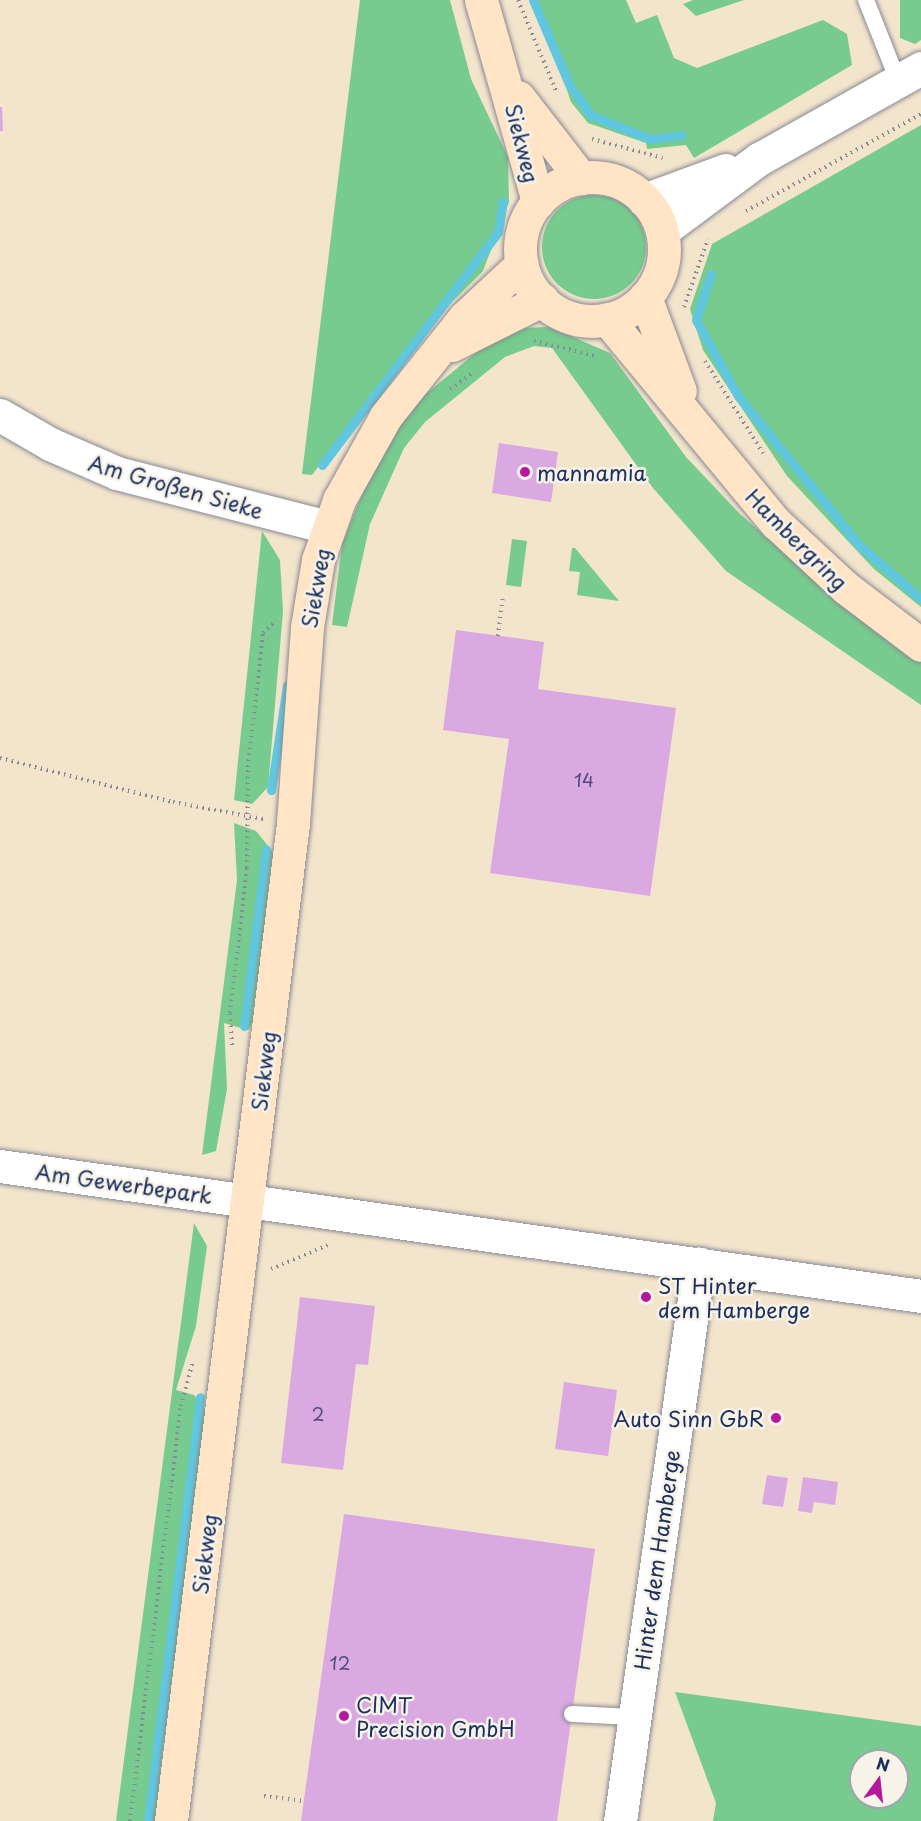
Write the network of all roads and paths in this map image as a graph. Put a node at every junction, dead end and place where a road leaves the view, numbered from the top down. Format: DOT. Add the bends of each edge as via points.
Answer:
graph roads {
  1 [pos="481,0"];
  2 [pos="518,0"];
  3 [pos="866,0"];
  4 [pos="909,75"];
  5 [pos="508,84"];
  6 [pos="558,96"];
  7 [pos="921,114"];
  8 [pos="586,135"];
  9 [pos="581,178"];
  10 [pos="702,188"];
  11 [pos="644,200"];
  12 [pos="538,202"];
  13 [pos="741,214"];
  14 [pos="662,231"];
  15 [pos="522,264"];
  16 [pos="645,297"];
  17 [pos="543,300"];
  18 [pos="684,317"];
  19 [pos="607,319"];
  20 [pos="526,342"];
  21 [pos="437,353"];
  22 [pos="702,356"];
  23 [pos="600,359"];
  24 [pos="476,370"];
  25 [pos="443,394"];
  26 [pos="0,415"];
  27 [pos="690,415"];
  28 [pos="769,463"];
  29 [pos="327,527"];
  30 [pos="503,598"];
  31 [pos="498,636"];
  32 [pos="921,645"];
  33 [pos="0,758"];
  34 [pos="293,823"];
  35 [pos="0,1166"];
  36 [pos="247,1198"];
  37 [pos="699,1264"];
  38 [pos="921,1296"];
  39 [pos="572,1714"];
  40 [pos="634,1717"];
  41 [pos="264,1796"];
  42 [pos="304,1801"];
  43 [pos="171,1821"];
  44 [pos="620,1821"];
  1 -- 5 [label="street, Siekweg"];
  2 -- 6 [label="path"];
  3 -- 4 [label="lane"];
  4 -- 10 [label="street"];
  5 -- 9 [label="street, Siekweg"];
  5 -- 12 [label="street, Siekweg"];
  7 -- 13 [label="path"];
  8 -- 10 [label="path" via="650,157 682,156"];
  9 -- 11 [label="street, Siekweg" via="616,181"];
  9 -- 12 [label="street, Siekweg" via="557,186"];
  10 -- 11 [label="street"];
  10 -- 14 [label="street"];
  10 -- 18 [label="path" via="722,225 700,251 686,292"];
  11 -- 14 [label="street, Siekweg"];
  12 -- 15 [label="street, Siekweg" via="522,231"];
  14 -- 16 [label="street" via="662,267"];
  15 -- 17 [label="street"];
  15 -- 21 [label="street, Siekweg" via="464,318"];
  16 -- 19 [label="street"];
  16 -- 27 [label="street, Hambergring"];
  17 -- 19 [label="street" via="572,318"];
  17 -- 21 [label="street, Siekweg"];
  19 -- 27 [label="street, Hambergring"];
  20 -- 23 [label="path" via="555,343"];
  21 -- 29 [label="street, Siekweg" via="374,433"];
  22 -- 28 [label="path"];
  24 -- 25 [label="path"];
  26 -- 29 [label="street, Am Großen Sieke" via="50,444 117,473"];
  27 -- 32 [label="street, Hambergring" via="776,524 846,588"];
  29 -- 34 [label="street, Siekweg" via="307,627"];
  30 -- 31 [label="path"];
  33 -- 34 [label="path" via="172,802"];
  34 -- 36 [label="street, Siekweg"];
  35 -- 36 [label="street, Am Gewerbepark"];
  36 -- 37 [label="street"];
  36 -- 43 [label="street, Siekweg"];
  37 -- 38 [label="street"];
  37 -- 40 [label="street, Hinter dem Hamberge"];
  39 -- 40 [label="lane"];
  40 -- 44 [label="street, Hinter dem Hamberge"];
  41 -- 42 [label="path"];
}
